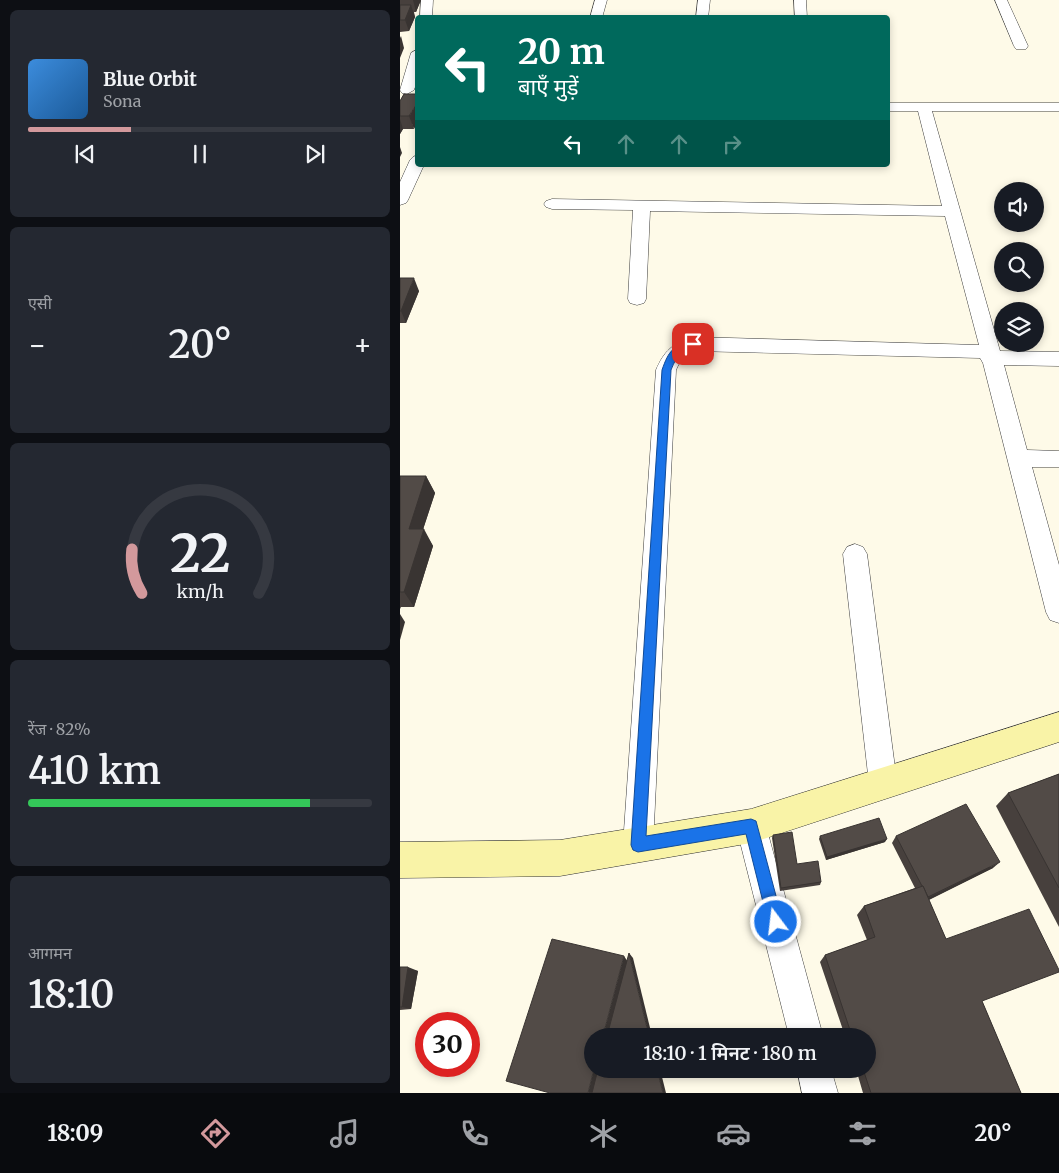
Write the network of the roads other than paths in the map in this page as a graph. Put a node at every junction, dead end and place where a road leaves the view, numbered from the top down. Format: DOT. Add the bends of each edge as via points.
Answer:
graph roads {
  1 [pos="427,0"];
  2 [pos="600,0"];
  3 [pos="704,0"];
  4 [pos="800,0"];
  5 [pos="1002,0"];
  6 [pos="426,15"];
  7 [pos="597,15"];
  8 [pos="702,15"];
  9 [pos="801,15"];
  10 [pos="1021,46"];
  11 [pos="415,64"];
  12 [pos="408,91"];
  13 [pos="890,107"];
  14 [pos="924,107"];
  15 [pos="1059,108"];
  16 [pos="415,167"];
  17 [pos="400,200"];
  18 [pos="552,204"];
  19 [pos="642,206"];
  20 [pos="951,211"];
  21 [pos="637,299"];
  22 [pos="990,355"];
  23 [pos="1059,359"];
  24 [pos="1020,458"];
  25 [pos="1059,459"];
  26 [pos="855,554"];
  27 [pos="1059,612"];
  28 [pos="1059,727"];
  29 [pos="884,783"];
  30 [pos="751,826"];
  31 [pos="638,845"];
  32 [pos="400,860"];
  33 [pos="804,1028"];
  34 [pos="816,1078"];
  35 [pos="820,1093"];
  1 -- 6 [label="street"];
  2 -- 7 [label="street"];
  3 -- 8 [label="street"];
  4 -- 9 [label="street"];
  5 -- 10 [label="street"];
  11 -- 12 [label="street"];
  13 -- 14 [label="street"];
  14 -- 15 [label="street"];
  14 -- 20 [label="street"];
  16 -- 17 [label="street"];
  18 -- 19 [label="street"];
  19 -- 20 [label="street"];
  19 -- 21 [label="street"];
  20 -- 22 [label="street"];
  22 -- 23 [label="street"];
  22 -- 24 [label="street"];
  22 -- 31 [label="street" via="693,344 672,354 666,370"];
  24 -- 25 [label="street"];
  24 -- 27 [label="street"];
  26 -- 29 [label="street"];
  28 -- 29 [label="street"];
  29 -- 30 [label="street"];
  30 -- 31 [label="street"];
  30 -- 33 [label="street"];
  31 -- 32 [label="street" via="560,858"];
  34 -- 35 [label="street"];
}
